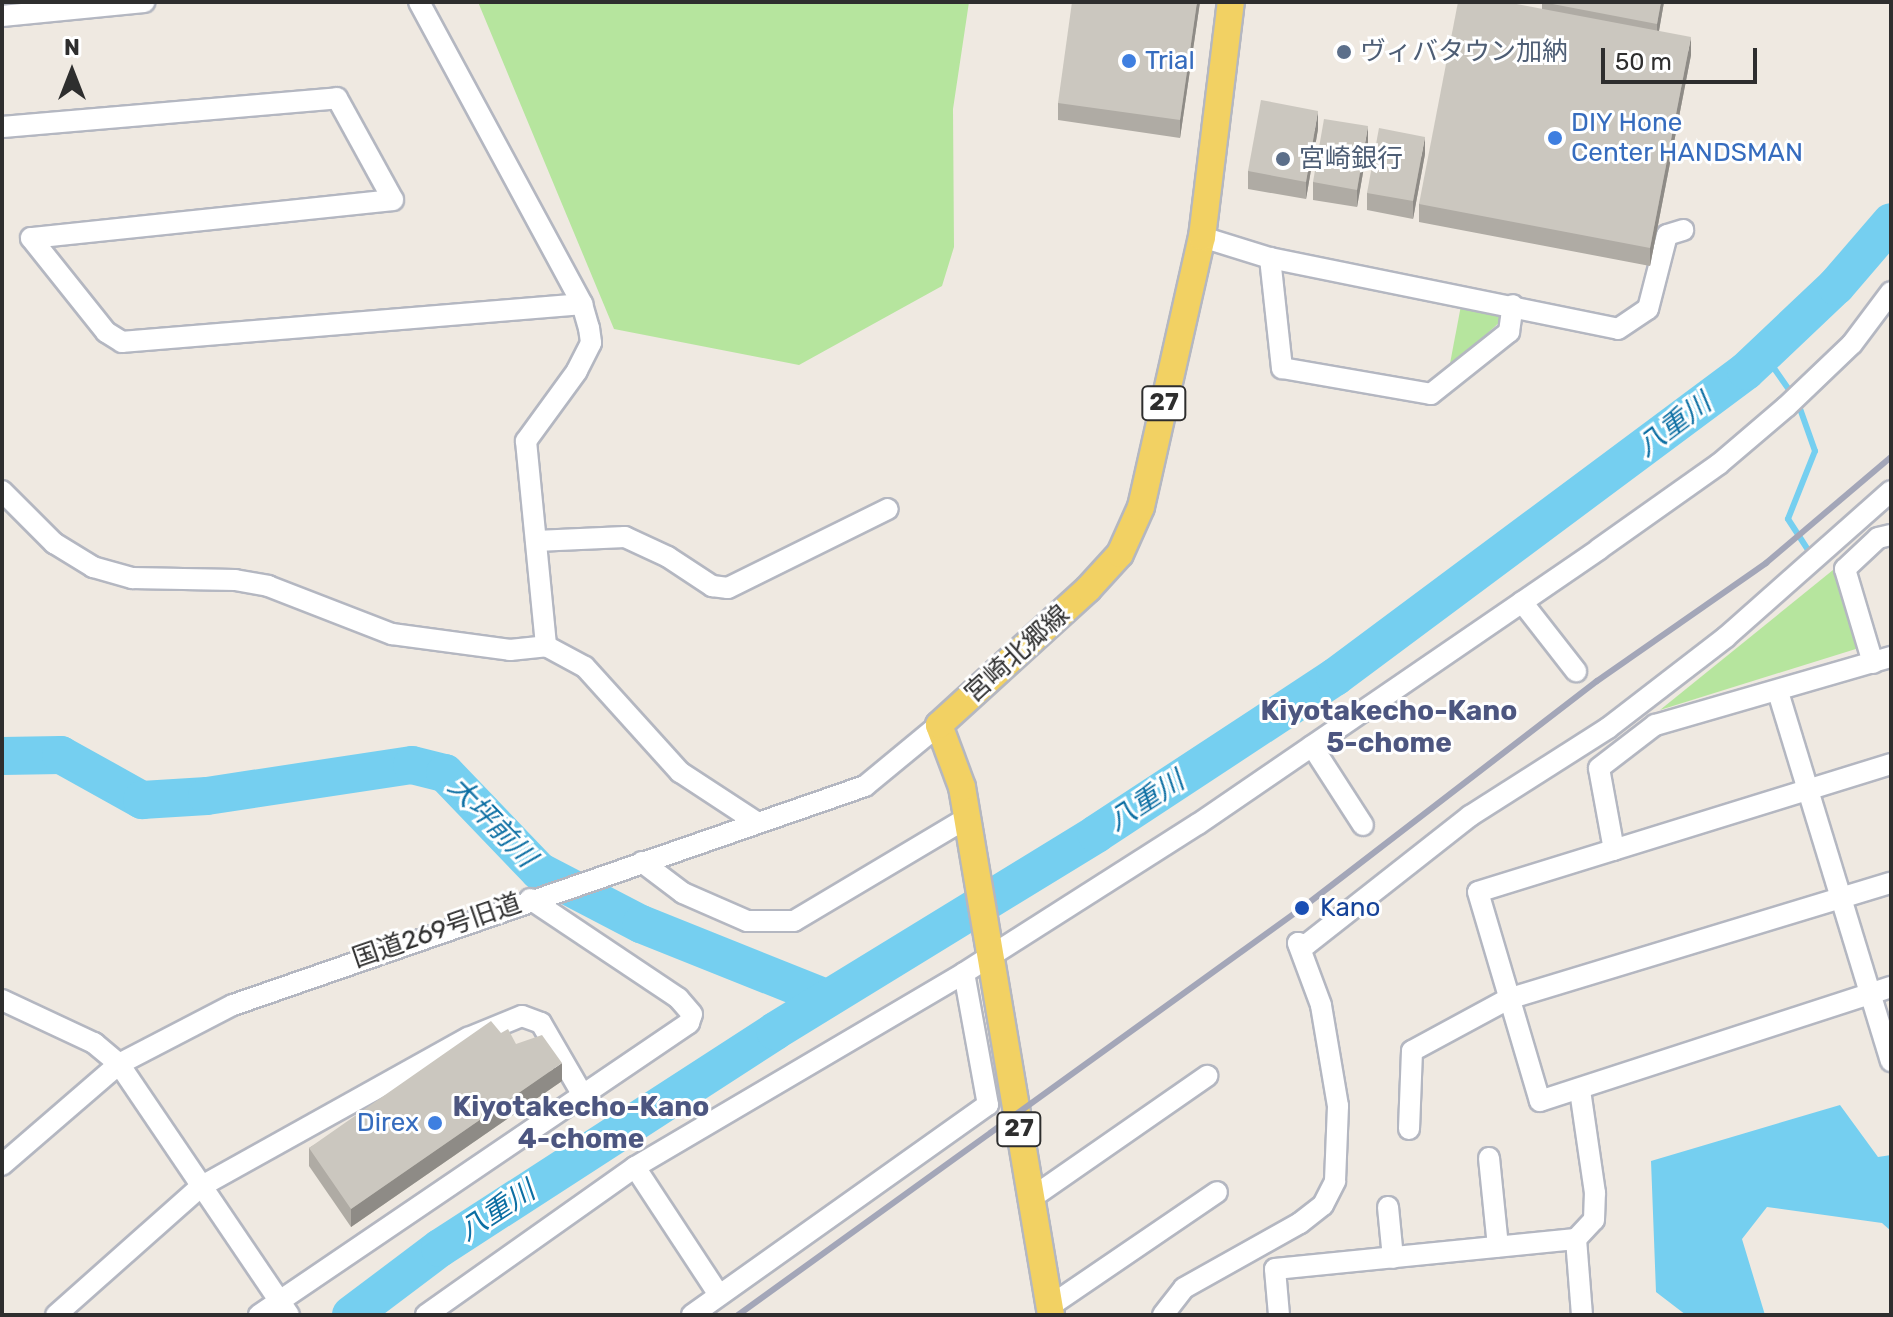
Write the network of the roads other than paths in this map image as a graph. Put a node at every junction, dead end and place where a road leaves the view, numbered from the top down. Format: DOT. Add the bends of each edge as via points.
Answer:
graph roads {
  1 [pos="144,2"];
  2 [pos="419,2"];
  3 [pos="1231,2"];
  4 [pos="2,16"];
  5 [pos="2,127"];
  6 [pos="1683,230"];
  7 [pos="1202,237"];
  8 [pos="1270,258"];
  9 [pos="1891,292"];
  10 [pos="582,304"];
  11 [pos="1513,305"];
  12 [pos="2,491"];
  13 [pos="1891,491"];
  14 [pos="888,509"];
  15 [pos="1891,535"];
  16 [pos="536,541"];
  17 [pos="1522,602"];
  18 [pos="546,646"];
  19 [pos="1882,660"];
  20 [pos="1576,671"];
  21 [pos="1778,692"];
  22 [pos="939,725"];
  23 [pos="1312,746"];
  24 [pos="1891,764"];
  25 [pos="1811,789"];
  26 [pos="756,822"];
  27 [pos="1363,825"];
  28 [pos="968,826"];
  29 [pos="1614,850"];
  30 [pos="642,862"];
  31 [pos="1891,883"];
  32 [pos="539,896"];
  33 [pos="1843,898"];
  34 [pos="988,948"];
  35 [pos="964,973"];
  36 [pos="1891,987"];
  37 [pos="1869,993"];
  38 [pos="1508,999"];
  39 [pos="2,1000"];
  40 [pos="1891,1061"];
  41 [pos="119,1064"];
  42 [pos="1207,1076"];
  43 [pos="1580,1090"];
  44 [pos="581,1092"];
  45 [pos="1409,1129"];
  46 [pos="1489,1158"];
  47 [pos="2,1165"];
  48 [pos="635,1167"];
  49 [pos="200,1187"];
  50 [pos="1217,1192"];
  51 [pos="1030,1199"];
  52 [pos="1388,1207"];
  53 [pos="1576,1239"];
  54 [pos="1498,1247"];
  55 [pos="1393,1258"];
  56 [pos="719,1295"];
  57 [pos="284,1308"];
  58 [pos="1051,1311"];
  59 [pos="56,1315"];
  60 [pos="259,1315"];
  61 [pos="426,1315"];
  62 [pos="692,1315"];
  63 [pos="1163,1315"];
  64 [pos="1279,1315"];
  65 [pos="1582,1315"];
  1 -- 4 [label="street"];
  2 -- 10 [label="street"];
  3 -- 7 [label="main road, 宮崎北郷線 / 27"];
  5 -- 10 [label="street" via="337,98 393,200 31,238 106,332 122,342"];
  6 -- 11 [label="street" via="1667,235 1648,309 1627,325 1608,327"];
  7 -- 8 [label="street"];
  7 -- 22 [label="main road, 宮崎北郷線 / 27" via="1141,507 1120,554"];
  8 -- 11 [label="street"];
  8 -- 11 [label="street" via="1282,368 1431,394 1509,332"];
  9 -- 17 [label="street" via="1852,344 1719,464"];
  10 -- 16 [label="street" via="591,343 526,441"];
  12 -- 18 [label="street" via="54,543 93,567 132,578 235,580 279,590 392,634 510,650"];
  13 -- 63 [label="street" via="1726,637 1608,728 1470,816 1306,945 1298,943 1321,1005 1338,1106 1335,1181 1312,1214 1184,1288"];
  14 -- 16 [label="street" via="728,588 712,586 625,537"];
  15 -- 19 [label="street" via="1878,538 1845,569"];
  16 -- 18 [label="street"];
  17 -- 20 [label="street"];
  17 -- 23 [label="street"];
  18 -- 26 [label="street" via="585,667 680,772"];
  19 -- 21 [label="street"];
  21 -- 25 [label="street"];
  21 -- 29 [label="street" via="1655,725 1599,768"];
  22 -- 26 [label="street, 国道269号旧道" via="865,786"];
  22 -- 28 [label="main road, 27" via="962,787"];
  23 -- 27 [label="street"];
  23 -- 34 [label="street" via="1198,824"];
  24 -- 25 [label="street"];
  25 -- 29 [label="street"];
  25 -- 33 [label="street"];
  26 -- 30 [label="street, 国道269号旧道"];
  28 -- 30 [label="street" via="794,921 747,921 683,893"];
  28 -- 34 [label="main road, 27"];
  29 -- 38 [label="street" via="1478,892"];
  30 -- 32 [label="street, 国道269号旧道"];
  31 -- 33 [label="street"];
  32 -- 41 [label="street, 国道269号旧道" via="289,981"];
  32 -- 44 [label="street" via="678,998 692,1014 678,1032"];
  33 -- 37 [label="street"];
  33 -- 38 [label="street"];
  34 -- 35 [label="street"];
  34 -- 51 [label="main road, 27"];
  35 -- 48 [label="street"];
  35 -- 56 [label="street" via="988,1105"];
  36 -- 37 [label="street"];
  37 -- 40 [label="street"];
  37 -- 43 [label="street"];
  38 -- 43 [label="street" via="1540,1101"];
  38 -- 45 [label="street" via="1412,1051"];
  39 -- 41 [label="street" via="94,1043"];
  41 -- 47 [label="street, 国道269号旧道"];
  41 -- 49 [label="street"];
  42 -- 51 [label="street"];
  43 -- 53 [label="street" via="1595,1193 1594,1220"];
  44 -- 49 [label="street" via="541,1023 522,1016 468,1038"];
  44 -- 57 [label="street"];
  46 -- 54 [label="street"];
  48 -- 56 [label="street"];
  48 -- 61 [label="street"];
  49 -- 57 [label="street"];
  49 -- 59 [label="street"];
  50 -- 58 [label="street"];
  51 -- 58 [label="main road, 27"];
  52 -- 55 [label="street"];
  53 -- 54 [label="street"];
  53 -- 65 [label="street"];
  54 -- 55 [label="street"];
  55 -- 64 [label="street" via="1275,1269"];
  56 -- 62 [label="street"];
  57 -- 60 [label="street"];
}
